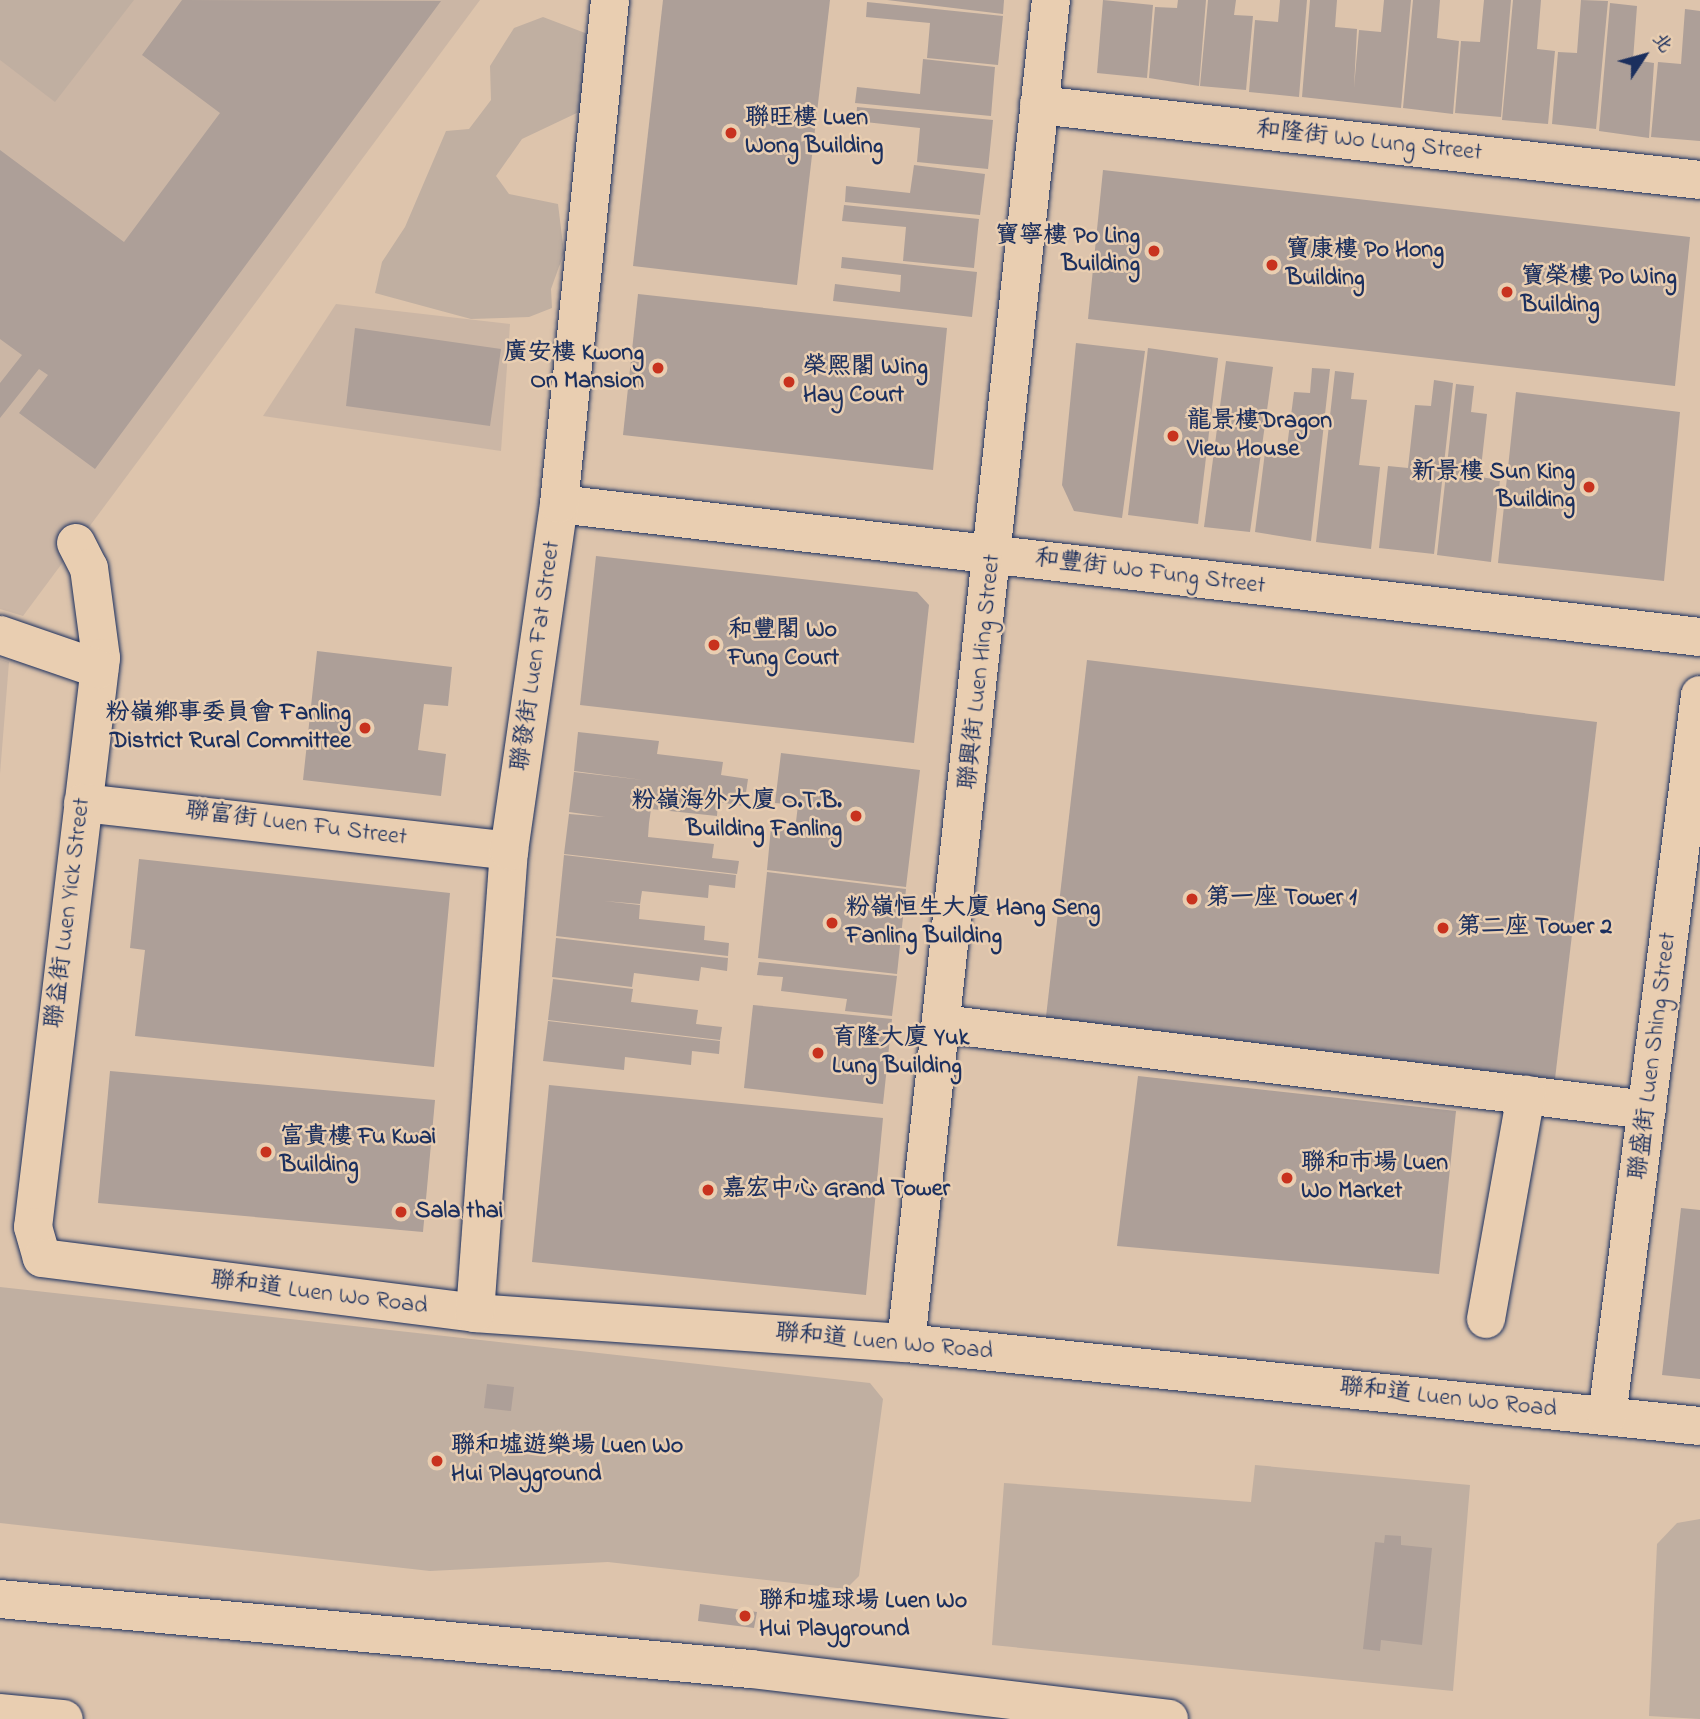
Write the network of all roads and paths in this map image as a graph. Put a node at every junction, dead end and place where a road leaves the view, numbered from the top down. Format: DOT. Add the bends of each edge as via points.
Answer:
graph roads {
  1 [pos="610,0"];
  2 [pos="1051,0"];
  3 [pos="1039,105"];
  4 [pos="1700,180"];
  5 [pos="559,504"];
  6 [pos="76,543"];
  7 [pos="994,554"];
  8 [pos="0,635"];
  9 [pos="1700,636"];
  10 [pos="99,669"];
  11 [pos="1700,695"];
  12 [pos="83,803"];
  13 [pos="509,851"];
  14 [pos="942,1024"];
  15 [pos="1526,1095"];
  16 [pos="1647,1110"];
  17 [pos="67,1263"];
  18 [pos="475,1313"];
  19 [pos="1486,1319"];
  20 [pos="906,1343"];
  21 [pos="1607,1416"];
  22 [pos="1700,1426"];
  23 [pos="0,1599"];
  24 [pos="0,1713"];
  25 [pos="64,1719"];
  26 [pos="1169,1719"];
  1 -- 5 [label="street, 聯發街 Luen Fat Street"];
  2 -- 3 [label="street, 聯興街 Luen Hing Street"];
  3 -- 4 [label="street, 和隆街 Wo Lung Street"];
  3 -- 7 [label="street, 聯興街 Luen Hing Street"];
  5 -- 7 [label="street, 和豐街 Wo Fung Street"];
  5 -- 13 [label="street, 聯發街 Luen Fat Street"];
  6 -- 10 [label="street, 聯益街 Luen Yick Street" via="96,601"];
  7 -- 9 [label="street, 和豐街 Wo Fung Street"];
  7 -- 14 [label="street, 聯興街 Luen Hing Street"];
  8 -- 10 [label="street"];
  10 -- 12 [label="street, 聯益街 Luen Yick Street"];
  11 -- 16 [label="street, 聯盛街 Luen Shing Street"];
  12 -- 13 [label="street, 聯富街 Luen Fu Street"];
  12 -- 17 [label="street, 聯益街 Luen Yick Street" via="33,1227 42,1258"];
  13 -- 18 [label="street, 聯發街 Luen Fat Street"];
  14 -- 15 [label="street"];
  14 -- 20 [label="street, 聯興街 Luen Hing Street"];
  15 -- 16 [label="street"];
  15 -- 19 [label="street"];
  16 -- 21 [label="street, 聯盛街 Luen Shing Street"];
  17 -- 18 [label="street, 聯和道 Luen Wo Road"];
  18 -- 20 [label="street, 聯和道 Luen Wo Road"];
  20 -- 21 [label="street, 聯和道 Luen Wo Road"];
  21 -- 22 [label="street, 聯和道 Luen Wo Road"];
  23 -- 26 [label="street" via="751,1669"];
  24 -- 25 [label="street"];
}
